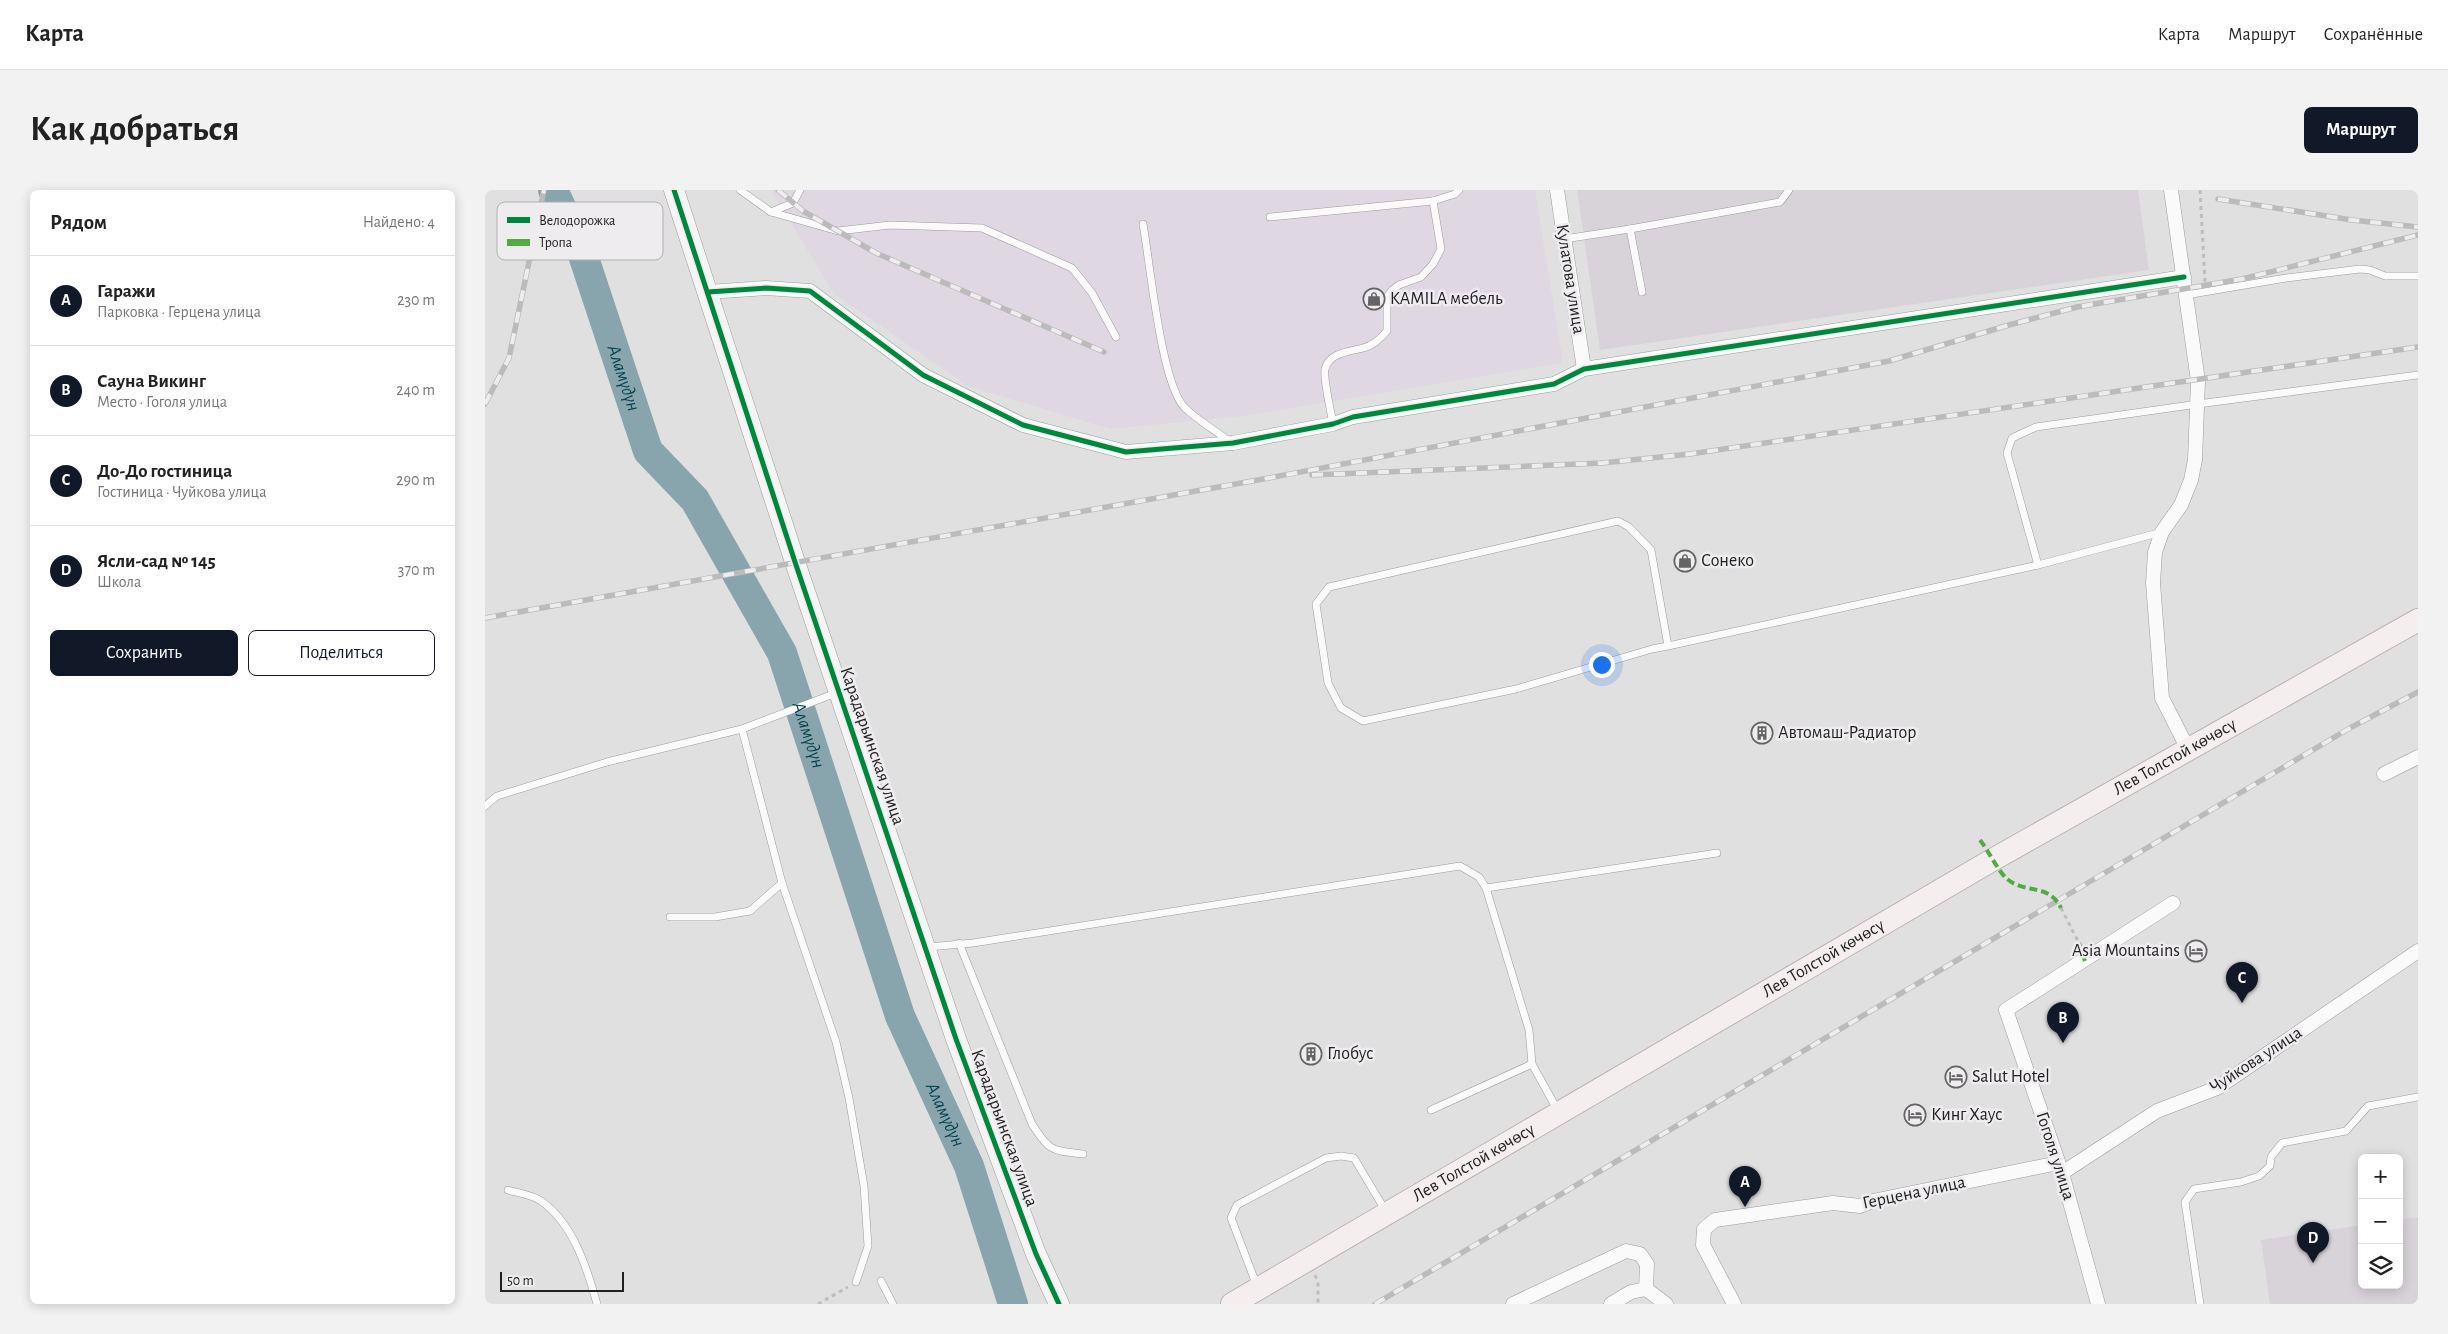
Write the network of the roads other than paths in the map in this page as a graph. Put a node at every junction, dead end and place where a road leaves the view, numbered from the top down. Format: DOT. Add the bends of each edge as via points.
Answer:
graph roads {
  1 [pos="674,190"];
  2 [pos="740,190"];
  3 [pos="800,190"];
  4 [pos="1459,190"];
  5 [pos="1557,190"];
  6 [pos="1789,190"];
  7 [pos="2171,190"];
  8 [pos="1433,202"];
  9 [pos="771,212"];
  10 [pos="1270,217"];
  11 [pos="1143,224"];
  12 [pos="1630,229"];
  13 [pos="1564,239"];
  14 [pos="2418,276"];
  15 [pos="2184,277"];
  16 [pos="709,292"];
  17 [pos="1642,292"];
  18 [pos="2187,295"];
  19 [pos="1116,337"];
  20 [pos="1584,368"];
  21 [pos="2418,375"];
  22 [pos="2198,404"];
  23 [pos="1333,424"];
  24 [pos="1233,443"];
  25 [pos="2162,532"];
  26 [pos="2038,565"];
  27 [pos="2418,620"];
  28 [pos="1668,646"];
  29 [pos="832,695"];
  30 [pos="742,729"];
  31 [pos="2187,749"];
  32 [pos="2418,757"];
  33 [pos="2384,774"];
  34 [pos="485,806"];
  35 [pos="1717,853"];
  36 [pos="783,884"];
  37 [pos="1486,888"];
  38 [pos="2173,903"];
  39 [pos="670,917"];
  40 [pos="959,943"];
  41 [pos="925,948"];
  42 [pos="2418,951"];
  43 [pos="1532,1064"];
  44 [pos="2418,1097"];
  45 [pos="1431,1110"];
  46 [pos="1559,1112"];
  47 [pos="1083,1154"];
  48 [pos="2060,1168"];
  49 [pos="508,1190"];
  50 [pos="1387,1214"];
  51 [pos="881,1281"];
  52 [pos="856,1282"];
  53 [pos="1258,1288"];
  54 [pos="1646,1289"];
  55 [pos="597,1304"];
  56 [pos="893,1304"];
  57 [pos="1059,1304"];
  58 [pos="1232,1304"];
  59 [pos="1513,1304"];
  60 [pos="1611,1304"];
  61 [pos="1666,1304"];
  62 [pos="1734,1304"];
  63 [pos="2098,1304"];
  64 [pos="2200,1304"];
  1 -- 16 [label="street, Карадарьинская улица"];
  2 -- 9 [label="lane"];
  3 -- 9 [label="lane" via="793,203"];
  4 -- 8 [label="lane"];
  5 -- 13 [label="street, Кулатова улица"];
  6 -- 12 [label="lane" via="1781,202"];
  7 -- 15 [label="street"];
  8 -- 10 [label="lane"];
  8 -- 23 [label="lane" via="1441,249 1433,264 1421,277 1391,290 1387,297 1387,331 1379,341 1340,353 1331,358 1325,369"];
  9 -- 19 [label="lane" via="838,231 890,225 982,228 1071,268 1092,293"];
  11 -- 24 [label="lane" via="1166,369 1177,396 1184,407"];
  12 -- 13 [label="lane"];
  12 -- 17 [label="lane"];
  13 -- 20 [label="street, Кулатова улица"];
  14 -- 18 [label="lane" via="2385,276 2360,269"];
  15 -- 18 [label="street"];
  15 -- 20 [label="street"];
  16 -- 24 [label="street" via="765,288 810,291 923,375 1023,426 1126,452"];
  16 -- 29 [label="street, Карадарьинская улица" via="795,562"];
  18 -- 22 [label="street"];
  20 -- 23 [label="street" via="1554,384 1353,417"];
  21 -- 22 [label="lane"];
  22 -- 25 [label="street" via="2191,480 2181,505"];
  22 -- 26 [label="lane" via="2036,428 2012,438 2007,453"];
  23 -- 24 [label="street"];
  25 -- 26 [label="lane"];
  25 -- 31 [label="street" via="2155,552 2153,584 2162,698"];
  26 -- 28 [label="lane"];
  27 -- 31 [label="main road, Лев Толстой көчөсү"];
  28 -- 28 [label="lane" via="1517,689 1363,721 1341,708 1328,683 1316,604 1329,586 1618,521 1629,527 1651,550"];
  29 -- 30 [label="lane"];
  29 -- 41 [label="street, Карадарьинская улица"];
  30 -- 34 [label="lane" via="607,762 497,796"];
  30 -- 36 [label="lane"];
  31 -- 46 [label="main road, Лев Толстой көчөсү"];
  32 -- 33 [label="street"];
  35 -- 37 [label="lane"];
  36 -- 39 [label="lane" via="751,911 715,917"];
  36 -- 52 [label="lane" via="836,1042 849,1098 864,1186 868,1246"];
  37 -- 40 [label="lane" via="1479,877 1459,866"];
  37 -- 43 [label="lane" via="1529,1030"];
  38 -- 48 [label="street, Гоголя улица" via="2006,1010"];
  40 -- 41 [label="lane"];
  40 -- 47 [label="lane" via="1032,1124 1043,1142 1053,1150"];
  41 -- 57 [label="street, Карадарьинская улица" via="1032,1245"];
  42 -- 48 [label="street, Чуйкова улица" via="2217,1088 2157,1111"];
  43 -- 45 [label="lane"];
  43 -- 46 [label="lane"];
  44 -- 64 [label="lane" via="2368,1106 2346,1132 2282,1143 2271,1157 2270,1166 2259,1176 2194,1189 2185,1202"];
  46 -- 50 [label="main road, Лев Толстой көчөсү"];
  48 -- 62 [label="street, Герцена улица" via="1859,1206 1833,1203 1715,1220 1704,1229 1703,1245"];
  48 -- 63 [label="street, Гоголя улица"];
  49 -- 55 [label="lane" via="540,1200 561,1220 587,1267"];
  50 -- 53 [label="main road, Лев Толстой көчөсү"];
  50 -- 53 [label="lane" via="1354,1158 1341,1156 1326,1158 1237,1204 1231,1218"];
  51 -- 56 [label="lane"];
  53 -- 58 [label="main road, Лев Толстой көчөсү"];
  54 -- 59 [label="street" via="1647,1264 1640,1254 1626,1252"];
  54 -- 60 [label="street" via="1631,1292"];
  54 -- 61 [label="street"];
}
